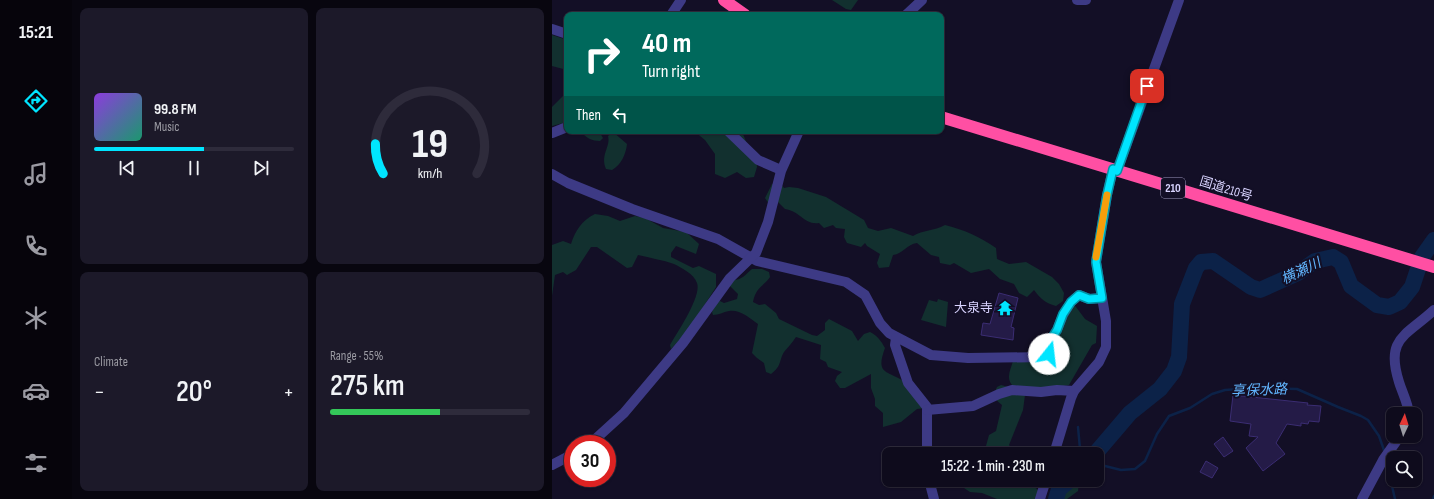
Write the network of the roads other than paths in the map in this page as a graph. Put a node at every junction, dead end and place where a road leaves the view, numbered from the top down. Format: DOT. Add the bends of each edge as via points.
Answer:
graph roads {
  1 [pos="681,0"];
  2 [pos="724,0"];
  3 [pos="922,0"];
  4 [pos="1077,0"];
  5 [pos="1086,0"];
  6 [pos="1179,0"];
  7 [pos="673,12"];
  8 [pos="741,12"];
  9 [pos="909,12"];
  10 [pos="552,29"];
  11 [pos="564,33"];
  12 [pos="944,118"];
  13 [pos="564,127"];
  14 [pos="552,133"];
  15 [pos="731,134"];
  16 [pos="798,134"];
  17 [pos="781,170"];
  18 [pos="1115,170"];
  19 [pos="552,174"];
  20 [pos="752,258"];
  21 [pos="1434,267"];
  22 [pos="1102,298"];
  23 [pos="1434,310"];
  24 [pos="896,338"];
  25 [pos="1074,391"];
  26 [pos="1407,407"];
  27 [pos="927,410"];
  28 [pos="601,435"];
  29 [pos="1395,443"];
  30 [pos="927,447"];
  31 [pos="1056,447"];
  32 [pos="564,459"];
  33 [pos="552,465"];
  34 [pos="931,487"];
  35 [pos="1044,487"];
  36 [pos="934,499"];
  37 [pos="1040,499"];
  38 [pos="1362,499"];
  1 -- 7 [label="street"];
  2 -- 8 [label="highway"];
  3 -- 9 [label="street"];
  4 -- 5 [label="street"];
  6 -- 18 [label="street"];
  10 -- 11 [label="street"];
  12 -- 18 [label="highway, 国道210号 / 210"];
  13 -- 14 [label="street"];
  15 -- 17 [label="street" via="758,160"];
  16 -- 17 [label="street"];
  17 -- 20 [label="street" via="768,222"];
  18 -- 21 [label="highway, 国道210号 / 210"];
  18 -- 22 [label="street" via="1107,195 1096,262"];
  19 -- 20 [label="street" via="632,209 718,239"];
  20 -- 24 [label="street" via="760,262 835,278 856,288 867,297 886,331"];
  20 -- 28 [label="street" via="725,285 683,343 629,408"];
  22 -- 24 [label="street" via="1089,299 1079,295 1073,300 1050,341 1049,354 1045,357 941,357 927,354"];
  22 -- 25 [label="street" via="1107,329 1106,347 1099,362"];
  23 -- 26 [label="street" via="1401,338 1394,352 1396,371"];
  24 -- 27 [label="street" via="895,345 908,383"];
  25 -- 27 [label="street" via="1012,390 969,407"];
  25 -- 31 [label="street"];
  27 -- 30 [label="street"];
  29 -- 38 [label="street" via="1382,460"];
  32 -- 33 [label="street"];
  34 -- 36 [label="street"];
  35 -- 37 [label="street"];
}
